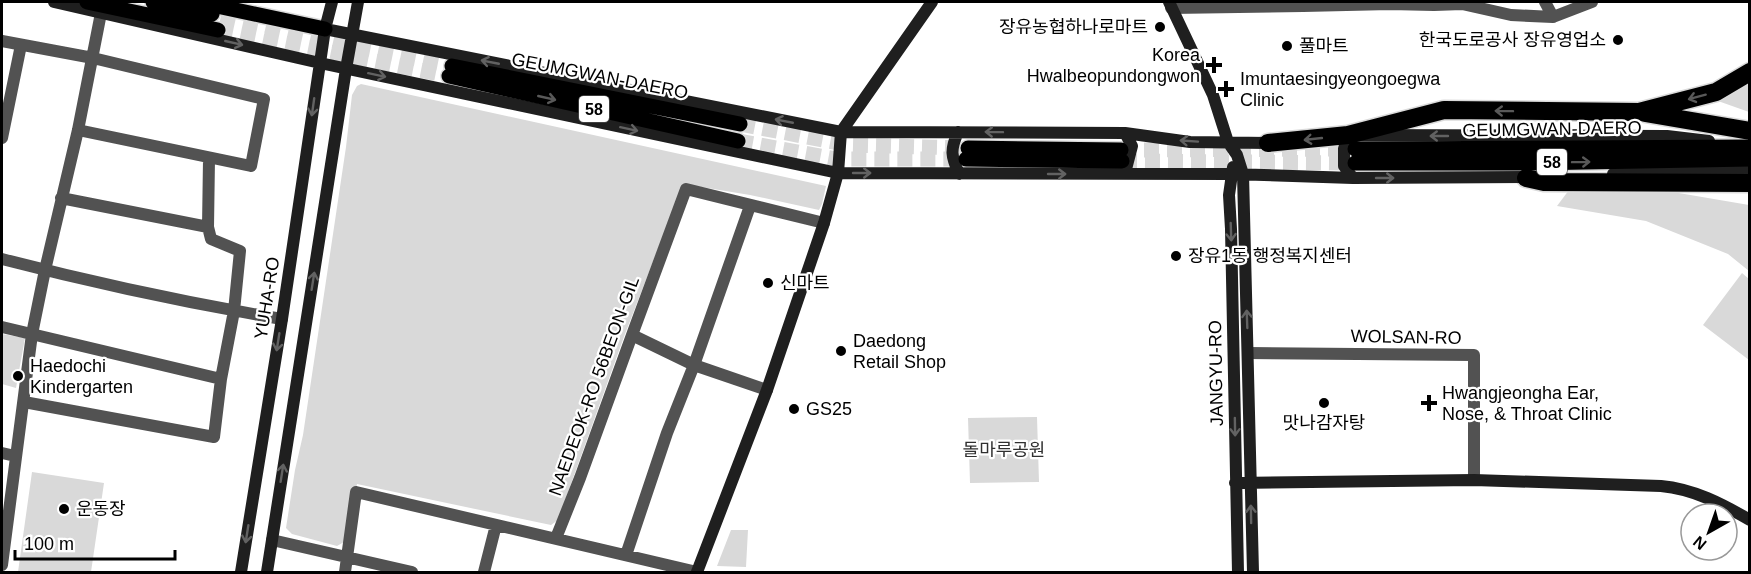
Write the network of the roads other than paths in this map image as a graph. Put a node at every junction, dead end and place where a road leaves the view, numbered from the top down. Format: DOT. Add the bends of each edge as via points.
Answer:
graph roads {
  1 [pos="54,2"];
  2 [pos="87,2"];
  3 [pos="153,2"];
  4 [pos="198,2"];
  5 [pos="332,2"];
  6 [pos="358,2"];
  7 [pos="932,2"];
  8 [pos="1389,2"];
  9 [pos="1545,2"];
  10 [pos="1592,2"];
  11 [pos="1462,3"];
  12 [pos="1303,4"];
  13 [pos="1170,5"];
  14 [pos="101,13"];
  15 [pos="1553,17"];
  16 [pos="325,29"];
  17 [pos="353,34"];
  18 [pos="2,41"];
  19 [pos="21,45"];
  20 [pos="93,58"];
  21 [pos="320,63"];
  22 [pos="346,69"];
  23 [pos="1749,72"];
  24 [pos="1639,112"];
  25 [pos="740,124"];
  26 [pos="78,130"];
  27 [pos="1749,130"];
  28 [pos="841,132"];
  29 [pos="958,132"];
  30 [pos="1125,133"];
  31 [pos="2,138"];
  32 [pos="738,141"];
  33 [pos="1228,142"];
  34 [pos="1268,143"];
  35 [pos="1749,145"];
  36 [pos="967,154"];
  37 [pos="1353,156"];
  38 [pos="209,159"];
  39 [pos="1749,159"];
  40 [pos="1123,162"];
  41 [pos="1749,171"];
  42 [pos="838,173"];
  43 [pos="959,174"];
  44 [pos="1237,174"];
  45 [pos="1526,178"];
  46 [pos="1749,183"];
  47 [pos="61,198"];
  48 [pos="750,206"];
  49 [pos="824,223"];
  50 [pos="208,227"];
  51 [pos="2,259"];
  52 [pos="45,270"];
  53 [pos="234,311"];
  54 [pos="282,320"];
  55 [pos="2,327"];
  56 [pos="32,334"];
  57 [pos="632,335"];
  58 [pos="1248,353"];
  59 [pos="694,365"];
  60 [pos="221,379"];
  61 [pos="767,390"];
  62 [pos="24,402"];
  63 [pos="2,453"];
  64 [pos="15,456"];
  65 [pos="1474,480"];
  66 [pos="1235,483"];
  67 [pos="1251,483"];
  68 [pos="1749,520"];
  69 [pos="496,525"];
  70 [pos="4,528"];
  71 [pos="556,538"];
  72 [pos="272,540"];
  73 [pos="626,555"];
  74 [pos="347,557"];
  75 [pos="2,565"];
  76 [pos="697,572"];
  77 [pos="241,573"];
  78 [pos="267,573"];
  79 [pos="345,573"];
  80 [pos="412,573"];
  81 [pos="484,573"];
  82 [pos="1238,573"];
  83 [pos="1252,573"];
  1 -- 14 [label="main road"];
  2 -- 3 [label="main road" via="219,23"];
  4 -- 16 [label="main road"];
  5 -- 16 [label="main road, YUHA-RO"];
  6 -- 17 [label="main road"];
  7 -- 28 [label="main road"];
  8 -- 11 [label="street"];
  8 -- 12 [label="street"];
  9 -- 15 [label="street"];
  10 -- 15 [label="street"];
  11 -- 15 [label="street" via="1511,15"];
  12 -- 13 [label="street"];
  13 -- 33 [label="main road" via="1213,95"];
  14 -- 20 [label="street"];
  14 -- 21 [label="main road, one-way"];
  16 -- 17 [label="main road"];
  16 -- 21 [label="main road, YUHA-RO"];
  17 -- 22 [label="main road"];
  28 -- 17 [label="main road, one-way"];
  18 -- 19 [label="street"];
  19 -- 20 [label="street"];
  19 -- 31 [label="street"];
  20 -- 26 [label="street"];
  20 -- 38 [label="street" via="264,99 251,166"];
  21 -- 22 [label="main road"];
  21 -- 54 [label="main road, YUHA-RO, one-way"];
  22 -- 42 [label="main road, one-way"];
  72 -- 22 [label="main road, one-way"];
  23 -- 24 [label="highway, one-way" via="1716,92"];
  24 -- 27 [label="highway"];
  24 -- 37 [label="highway, one-way" via="1444,110"];
  25 -- 32 [label="main road, GEUMGWAN-DAERO / 58, one-way" via="451,71"];
  26 -- 38 [label="street"];
  26 -- 47 [label="street"];
  28 -- 29 [label="main road"];
  28 -- 42 [label="main road"];
  30 -- 29 [label="main road, one-way"];
  29 -- 43 [label="main road" via="952,158"];
  33 -- 30 [label="main road, one-way" via="1190,142"];
  30 -- 40 [label="main road" via="1132,146"];
  33 -- 34 [label="main road"];
  33 -- 44 [label="main road" via="1237,155"];
  37 -- 34 [label="highway, one-way"];
  35 -- 37 [label="main road, GEUMGWAN-DAERO / 58, one-way" via="1424,150"];
  36 -- 40 [label="main road"];
  37 -- 39 [label="main road, GEUMGWAN-DAERO / 58, one-way" via="1532,163"];
  37 -- 44 [label="main road"];
  37 -- 45 [label="main road, one-way"];
  38 -- 50 [label="street"];
  43 -- 40 [label="main road, one-way"];
  40 -- 44 [label="main road"];
  41 -- 45 [label="main road"];
  42 -- 43 [label="main road, one-way"];
  42 -- 49 [label="main road"];
  58 -- 44 [label="main road, JANGYU-RO, one-way"];
  44 -- 66 [label="main road, JANGYU-RO, one-way" via="1229,195"];
  45 -- 46 [label="highway" via="1544,182"];
  47 -- 50 [label="street"];
  47 -- 52 [label="street"];
  48 -- 49 [label="street"];
  48 -- 57 [label="street, NAEDEOK-RO 56BEON-GIL" via="686,189"];
  48 -- 59 [label="street"];
  49 -- 61 [label="main road"];
  50 -- 53 [label="street" via="211,239 240,251"];
  51 -- 52 [label="street"];
  52 -- 53 [label="street"];
  52 -- 56 [label="street"];
  53 -- 54 [label="street"];
  53 -- 60 [label="street"];
  54 -- 77 [label="main road, YUHA-RO, one-way"];
  55 -- 56 [label="street"];
  56 -- 60 [label="street"];
  56 -- 62 [label="street"];
  57 -- 59 [label="street"];
  57 -- 71 [label="street, NAEDEOK-RO 56BEON-GIL"];
  58 -- 65 [label="street, WOLSAN-RO" via="1474,355"];
  58 -- 67 [label="main road, JANGYU-RO"];
  59 -- 61 [label="street"];
  59 -- 73 [label="street"];
  60 -- 62 [label="street" via="214,437"];
  61 -- 76 [label="main road"];
  62 -- 64 [label="street"];
  63 -- 64 [label="street"];
  64 -- 70 [label="street"];
  65 -- 67 [label="main road"];
  65 -- 68 [label="main road" via="1676,488 1700,495"];
  66 -- 67 [label="main road"];
  66 -- 82 [label="main road, JANGYU-RO"];
  83 -- 67 [label="main road, JANGYU-RO, one-way"];
  69 -- 71 [label="street"];
  69 -- 74 [label="street" via="356,492"];
  69 -- 81 [label="street"];
  70 -- 75 [label="street"];
  71 -- 73 [label="street"];
  72 -- 74 [label="street"];
  72 -- 78 [label="main road"];
  73 -- 76 [label="street"];
  74 -- 79 [label="street"];
  74 -- 80 [label="street"];
}
